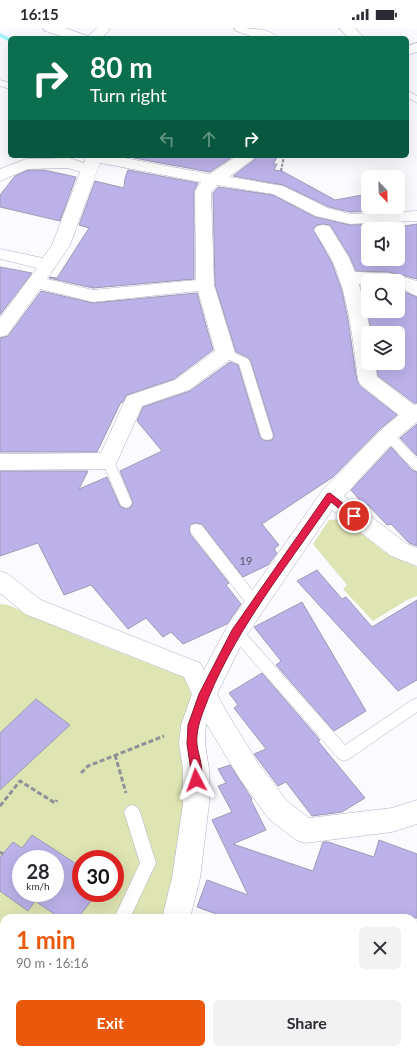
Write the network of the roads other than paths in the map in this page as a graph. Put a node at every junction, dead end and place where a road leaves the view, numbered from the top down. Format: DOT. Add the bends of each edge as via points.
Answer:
graph roads {
  1 [pos="50,28"];
  2 [pos="241,28"];
  3 [pos="346,28"];
  4 [pos="272,34"];
  5 [pos="76,36"];
  6 [pos="356,36"];
  7 [pos="244,158"];
  8 [pos="90,161"];
  9 [pos="0,176"];
  10 [pos="213,179"];
  11 [pos="417,216"];
  12 [pos="323,230"];
  13 [pos="0,254"];
  14 [pos="48,265"];
  15 [pos="348,278"];
  16 [pos="361,278"];
  17 [pos="36,282"];
  18 [pos="405,283"];
  19 [pos="205,285"];
  20 [pos="417,290"];
  21 [pos="0,331"];
  22 [pos="226,353"];
  23 [pos="415,413"];
  24 [pos="388,435"];
  25 [pos="267,436"];
  26 [pos="108,461"];
  27 [pos="0,462"];
  28 [pos="417,466"];
  29 [pos="330,497"];
  30 [pos="126,503"];
  31 [pos="196,529"];
  32 [pos="417,557"];
  33 [pos="0,580"];
  34 [pos="255,604"];
  35 [pos="236,632"];
  36 [pos="204,694"];
  37 [pos="417,704"];
  38 [pos="132,812"];
  39 [pos="417,812"];
  40 [pos="124,914"];
  41 [pos="177,914"];
  1 -- 5 [label="street"];
  2 -- 4 [label="street"];
  3 -- 6 [label="street"];
  7 -- 10 [label="street"];
  8 -- 9 [label="street" via="26,164"];
  8 -- 10 [label="street"];
  8 -- 14 [label="street" via="61,245"];
  10 -- 11 [label="street" via="277,190 322,212 350,219"];
  10 -- 19 [label="street" via="203,191"];
  12 -- 15 [label="street" via="342,262"];
  13 -- 14 [label="street"];
  14 -- 17 [label="street"];
  15 -- 16 [label="street"];
  15 -- 23 [label="street" via="358,318 368,380"];
  17 -- 19 [label="street" via="93,296"];
  17 -- 21 [label="street"];
  18 -- 20 [label="street"];
  19 -- 22 [label="street"];
  22 -- 25 [label="lane" via="244,362"];
  22 -- 26 [label="street" via="182,385 134,401"];
  23 -- 24 [label="street"];
  24 -- 28 [label="lane"];
  24 -- 29 [label="street"];
  26 -- 27 [label="street"];
  26 -- 30 [label="lane"];
  29 -- 32 [label="street" via="400,550"];
  29 -- 34 [label="street"];
  31 -- 34 [label="lane"];
  33 -- 36 [label="street" via="32,607 192,670"];
  34 -- 35 [label="street"];
  35 -- 36 [label="street"];
  35 -- 37 [label="lane" via="344,754"];
  36 -- 39 [label="street" via="217,719 278,810 305,831 392,820"];
  36 -- 41 [label="street" via="193,725 196,804 186,878"];
  38 -- 40 [label="lane" via="148,862"];
}
